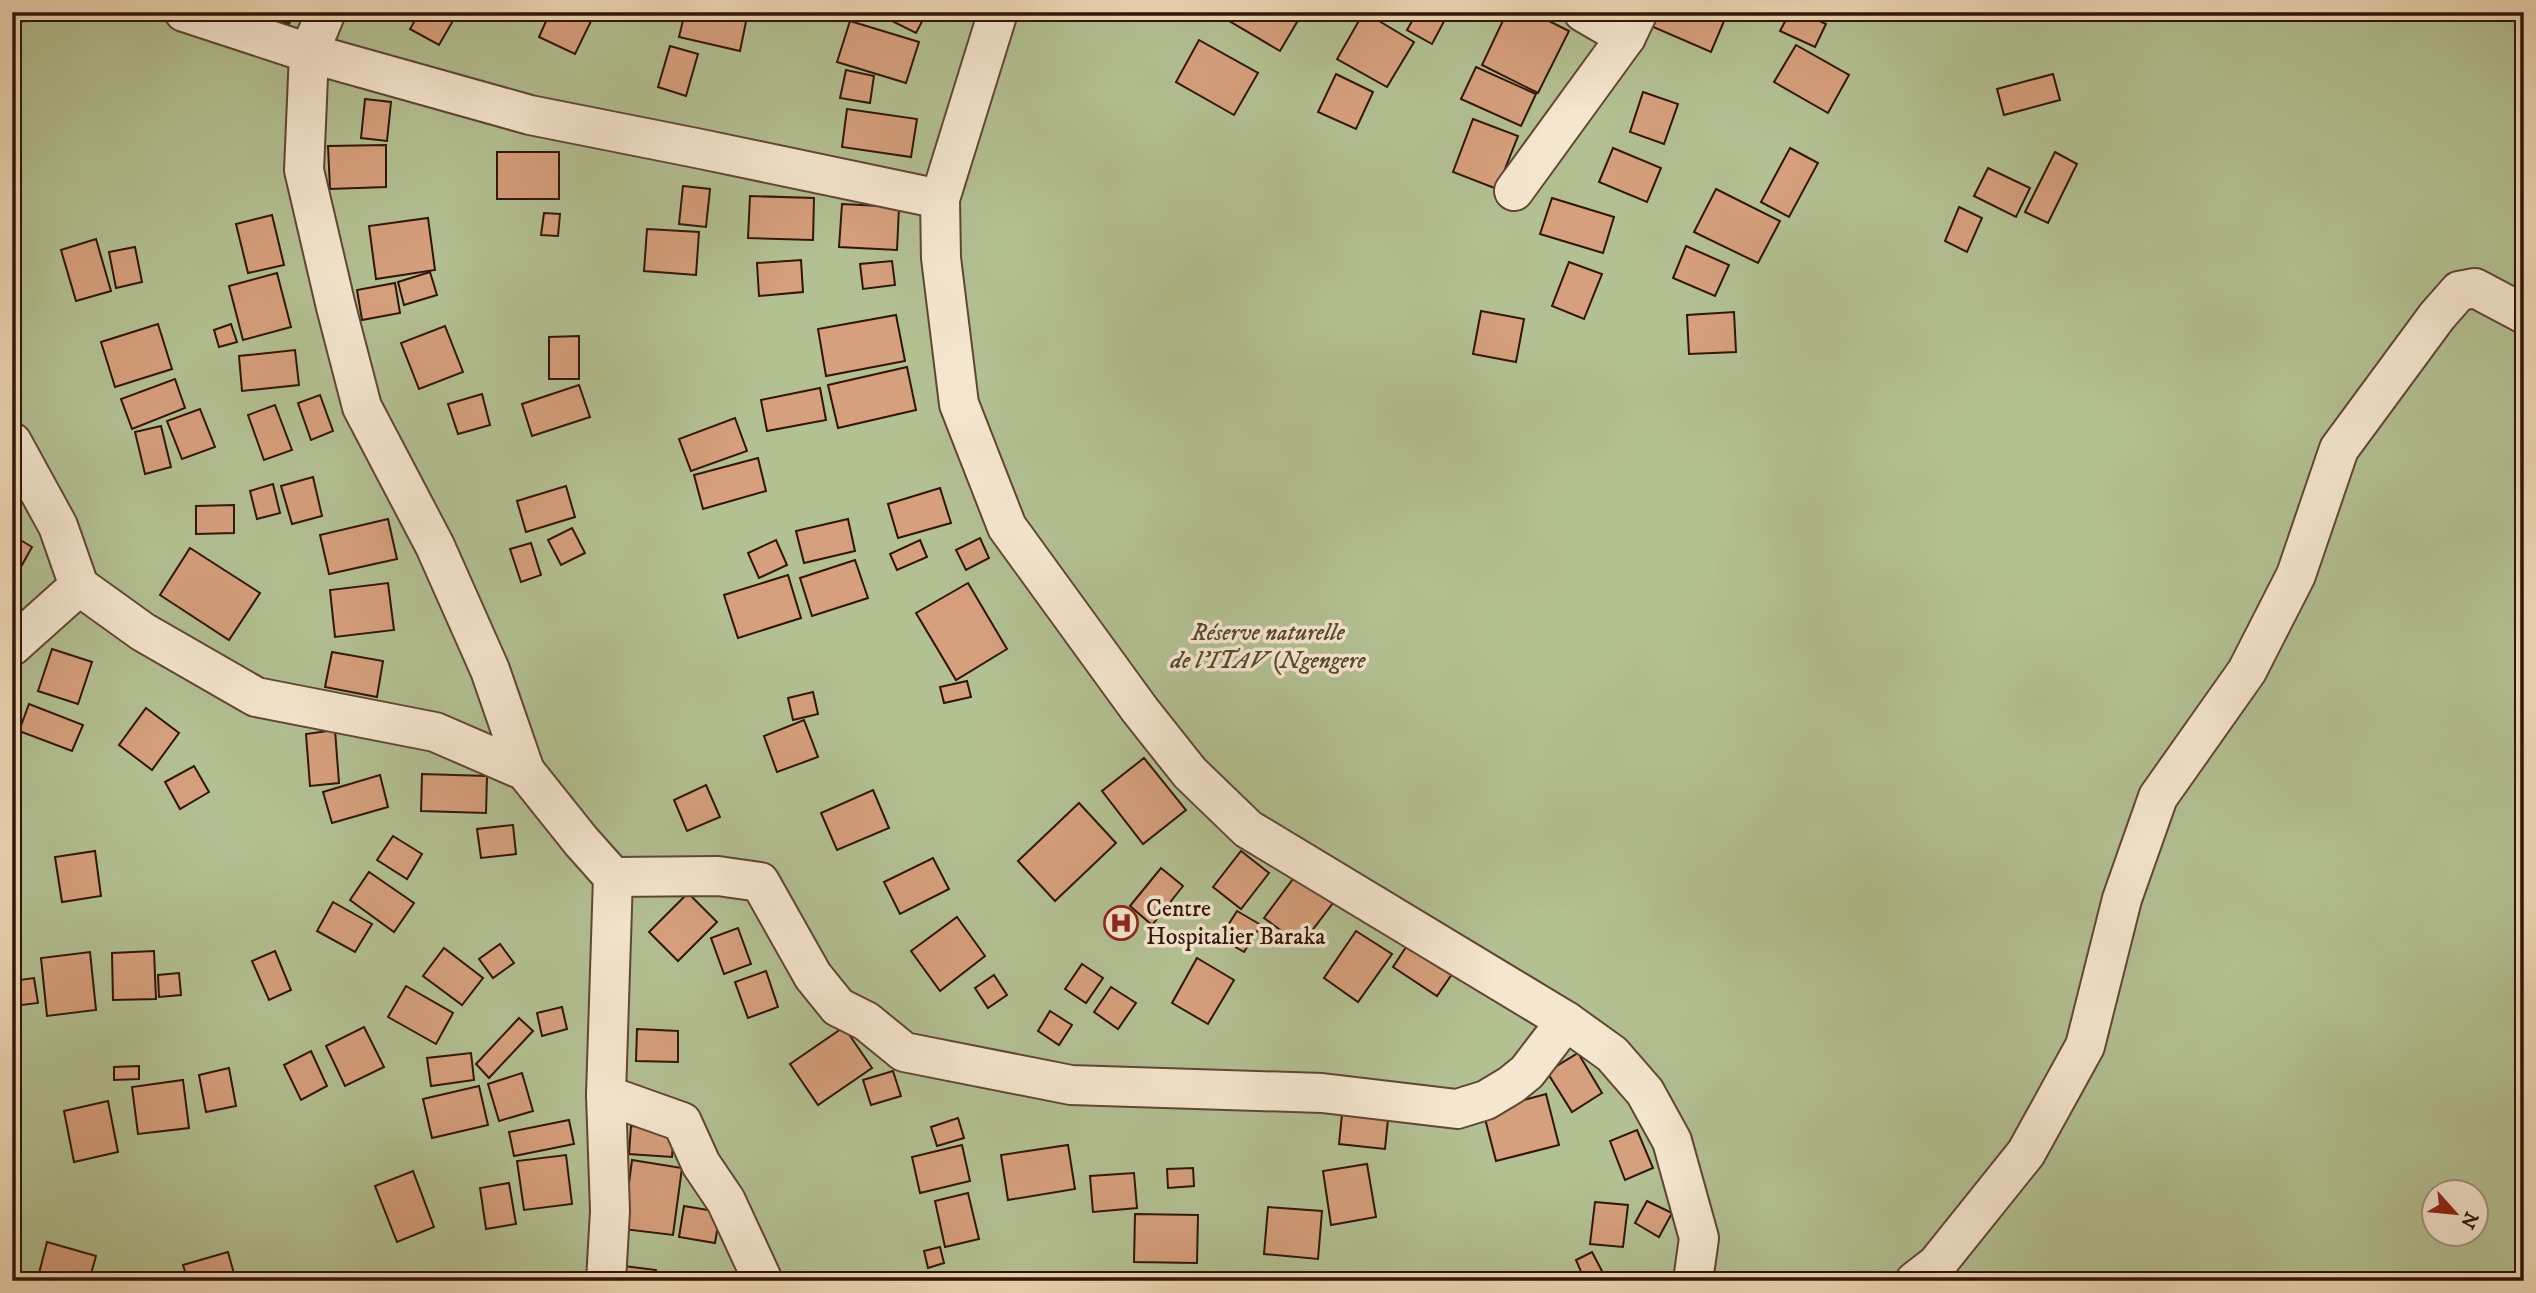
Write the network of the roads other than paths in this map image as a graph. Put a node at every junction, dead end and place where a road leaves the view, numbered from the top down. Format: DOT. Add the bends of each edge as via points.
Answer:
graph roads {
  1 [pos="184,12"];
  2 [pos="326,12"];
  3 [pos="998,12"];
  4 [pos="1583,12"];
  5 [pos="1632,24"];
  6 [pos="309,53"];
  7 [pos="1514,191"];
  8 [pos="940,199"];
  9 [pos="2524,314"];
  10 [pos="12,442"];
  11 [pos="79,586"];
  12 [pos="12,646"];
  13 [pos="525,771"];
  14 [pos="613,877"];
  15 [pos="1566,1021"];
  16 [pos="606,1094"];
  17 [pos="606,1281"];
  18 [pos="763,1281"];
  19 [pos="1693,1281"];
  20 [pos="1915,1281"];
  1 -- 6 [label="street"];
  2 -- 6 [label="street"];
  3 -- 8 [label="street"];
  4 -- 5 [label="street"];
  5 -- 7 [label="street"];
  6 -- 8 [label="street" via="530,116"];
  6 -- 13 [label="street" via="304,170 362,407 435,546 489,670"];
  8 -- 15 [label="street" via="941,258 959,404 1007,527 1140,710 1190,773 1248,830"];
  9 -- 20 [label="street" via="2475,288 2459,290 2339,449 2296,575 2247,671 2158,797 2122,899 2085,1046 2026,1153 1937,1264"];
  10 -- 11 [label="street" via="58,526"];
  11 -- 12 [label="street"];
  11 -- 13 [label="street" via="143,632 256,697 435,732"];
  13 -- 14 [label="street"];
  14 -- 15 [label="street" via="718,876 760,882 813,976 838,1007 866,1021 904,1052 1071,1085 1322,1093 1457,1109 1486,1100 1511,1085 1527,1072"];
  14 -- 16 [label="street"];
  15 -- 19 [label="street" via="1612,1054 1645,1092 1672,1142 1699,1238"];
  16 -- 17 [label="street" via="610,1210"];
  16 -- 18 [label="street" via="682,1122"];
}
